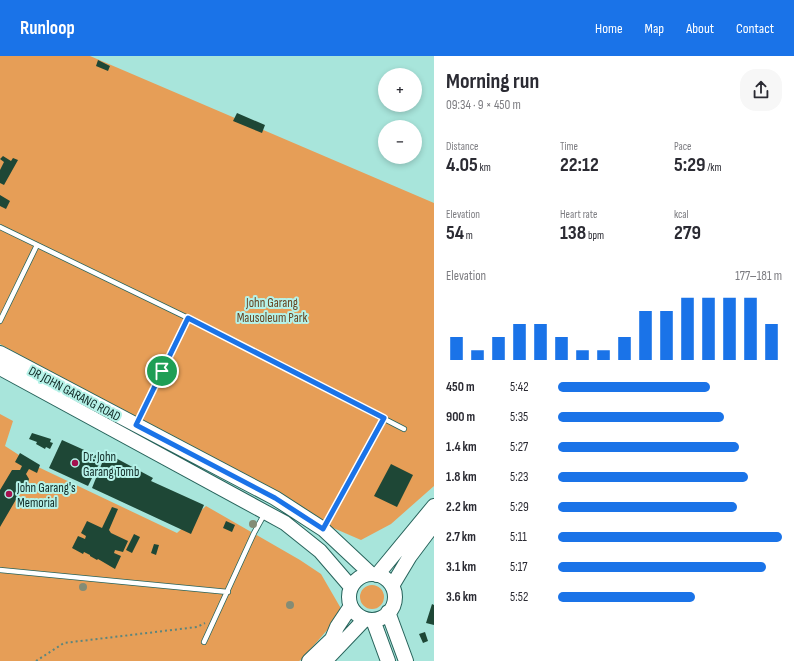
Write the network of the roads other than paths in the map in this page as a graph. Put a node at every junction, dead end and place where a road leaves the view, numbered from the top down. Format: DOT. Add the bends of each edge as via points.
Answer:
graph roads {
  1 [pos="0,228"];
  2 [pos="37,245"];
  3 [pos="0,320"];
  4 [pos="0,353"];
  5 [pos="0,368"];
  6 [pos="384,418"];
  7 [pos="404,429"];
  8 [pos="434,506"];
  9 [pos="266,512"];
  10 [pos="434,524"];
  11 [pos="323,529"];
  12 [pos="0,570"];
  13 [pos="374,574"];
  14 [pos="392,586"];
  15 [pos="351,587"];
  16 [pos="228,592"];
  17 [pos="351,606"];
  18 [pos="388,612"];
  19 [pos="369,620"];
  20 [pos="204,642"];
  21 [pos="309,661"];
  22 [pos="325,661"];
  23 [pos="388,661"];
  24 [pos="406,661"];
  1 -- 2 [label="lane"];
  2 -- 3 [label="lane"];
  2 -- 6 [label="lane" via="188,318"];
  4 -- 11 [label="main road, DR JOHN GARANG ROAD" via="275,498"];
  5 -- 9 [label="main road, DR JOHN GARANG ROAD"];
  6 -- 7 [label="lane"];
  6 -- 11 [label="lane"];
  8 -- 13 [label="main road"];
  9 -- 15 [label="main road, DR JOHN GARANG ROAD" via="320,551"];
  9 -- 16 [label="lane"];
  10 -- 14 [label="main road"];
  11 -- 13 [label="main road, DR JOHN GARANG ROAD"];
  12 -- 16 [label="lane"];
  13 -- 14 [label="main road"];
  13 -- 15 [label="main road" via="359,578"];
  14 -- 18 [label="main road" via="395,595 392,609"];
  15 -- 17 [label="main road"];
  16 -- 20 [label="lane"];
  17 -- 19 [label="main road" via="354,612"];
  17 -- 21 [label="main road" via="332,640"];
  18 -- 19 [label="main road" via="382,618"];
  18 -- 24 [label="main road"];
  19 -- 22 [label="main road"];
  19 -- 23 [label="main road"];
}
